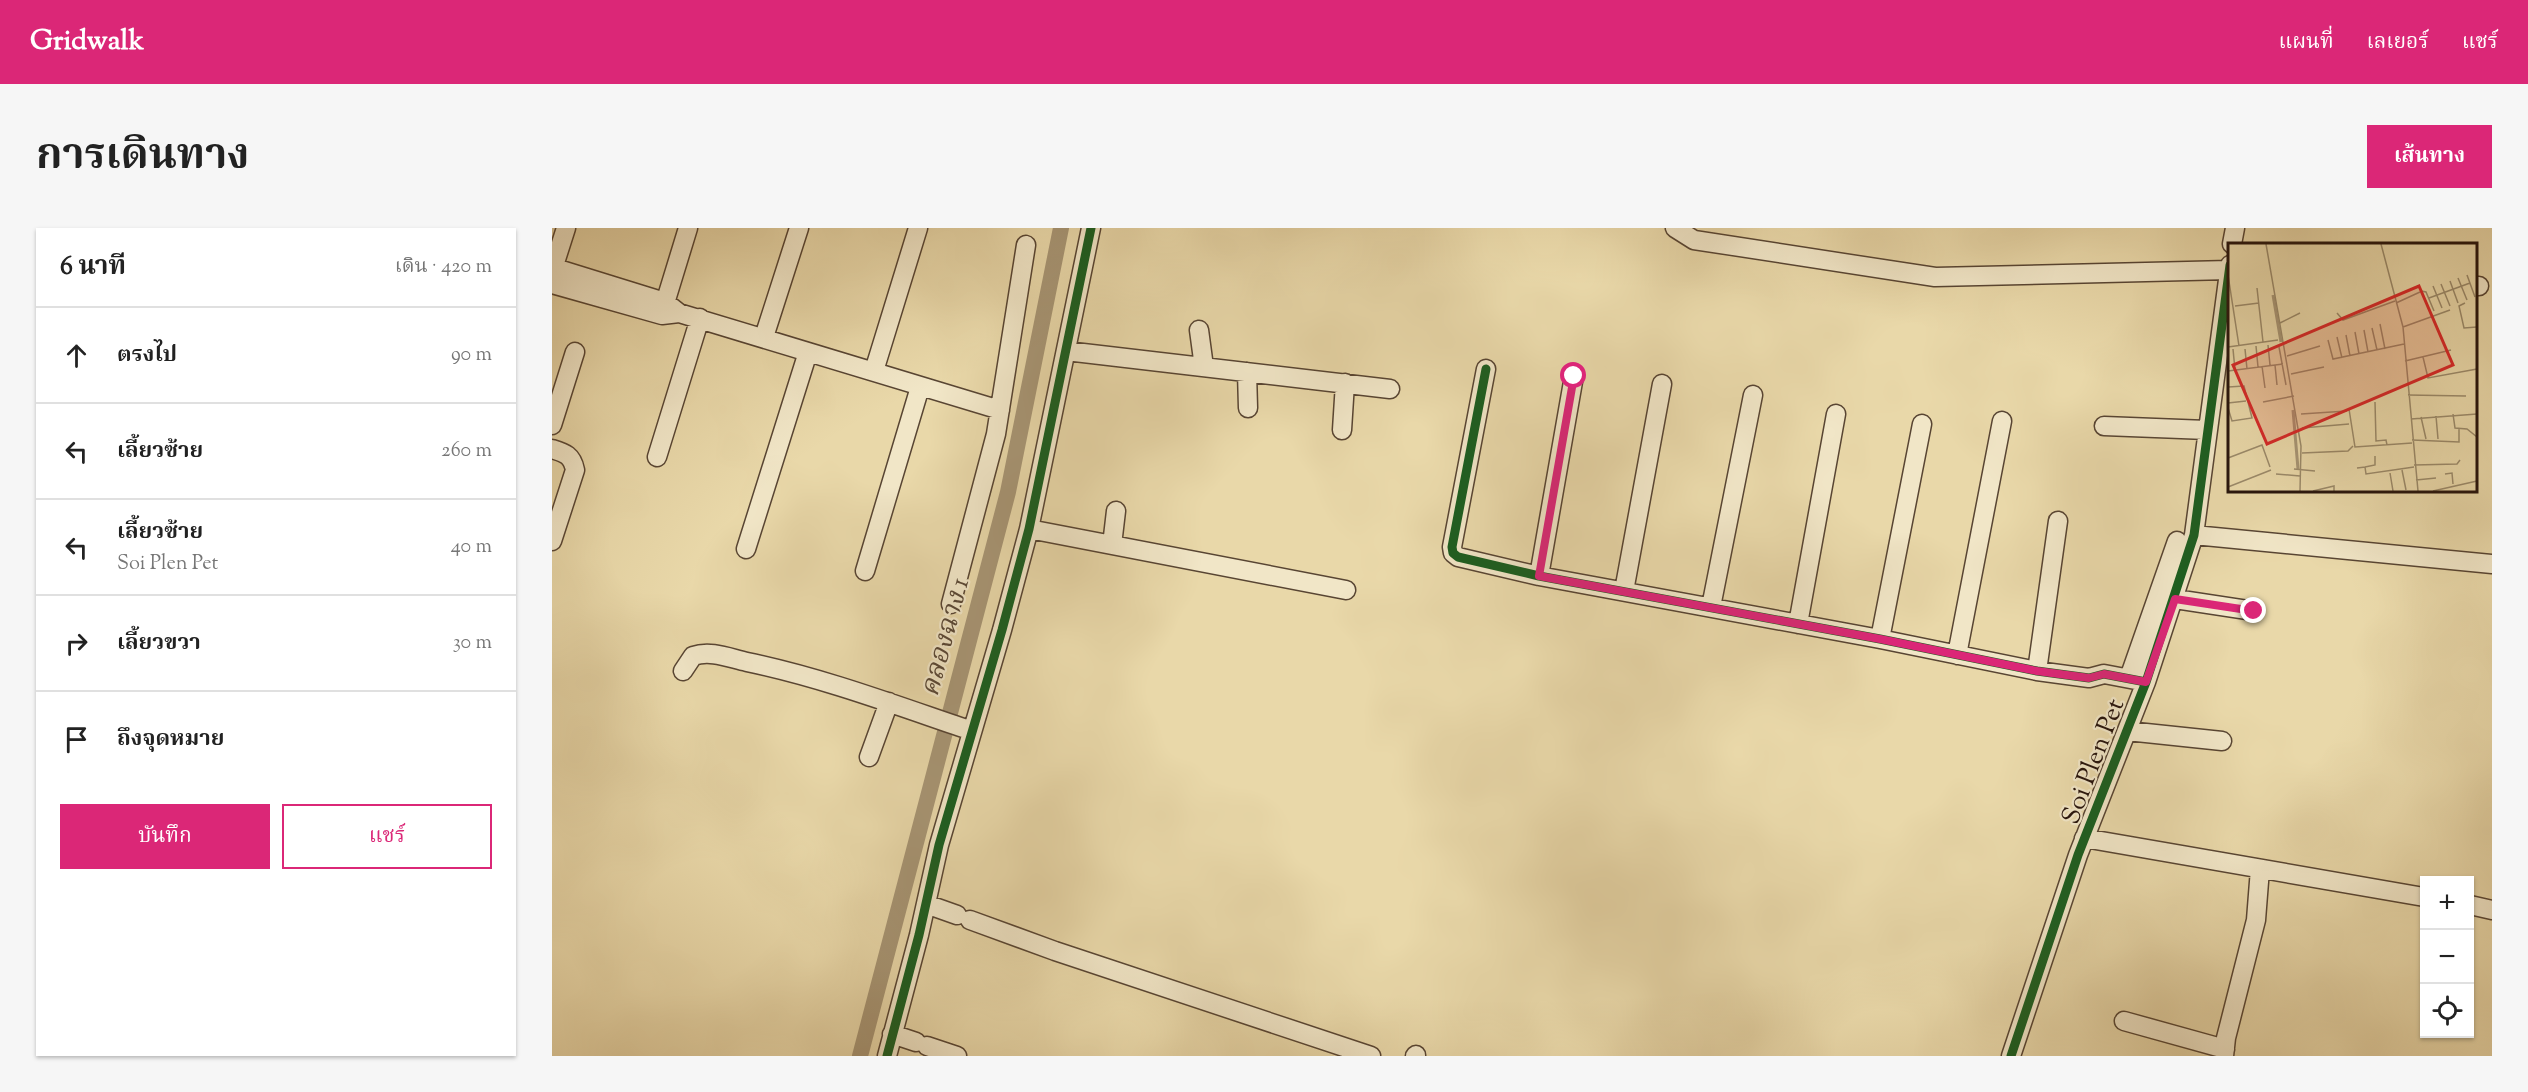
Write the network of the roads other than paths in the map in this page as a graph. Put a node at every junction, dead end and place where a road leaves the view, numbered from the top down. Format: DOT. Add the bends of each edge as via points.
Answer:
graph roads {
  1 [pos="566,228"];
  2 [pos="688,228"];
  3 [pos="799,228"];
  4 [pos="918,228"];
  5 [pos="1091,228"];
  6 [pos="1675,228"];
  7 [pos="2235,228"];
  8 [pos="2232,243"];
  9 [pos="1026,245"];
  10 [pos="2228,270"];
  11 [pos="552,273"];
  12 [pos="2227,296"];
  13 [pos="669,310"];
  14 [pos="700,318"];
  15 [pos="1199,330"];
  16 [pos="764,337"];
  17 [pos="1066,351"];
  18 [pos="575,352"];
  19 [pos="808,352"];
  20 [pos="1204,367"];
  21 [pos="1486,369"];
  22 [pos="874,371"];
  23 [pos="1247,372"];
  24 [pos="1574,376"];
  25 [pos="1345,383"];
  26 [pos="1662,384"];
  27 [pos="921,387"];
  28 [pos="1390,389"];
  29 [pos="1753,395"];
  30 [pos="1248,408"];
  31 [pos="1000,410"];
  32 [pos="1836,414"];
  33 [pos="2002,422"];
  34 [pos="1922,424"];
  35 [pos="552,425"];
  36 [pos="2104,426"];
  37 [pos="1342,430"];
  38 [pos="2207,430"];
  39 [pos="552,449"];
  40 [pos="657,457"];
  41 [pos="1116,511"];
  42 [pos="2058,521"];
  43 [pos="1029,529"];
  44 [pos="2186,538"];
  45 [pos="552,541"];
  46 [pos="1112,545"];
  47 [pos="746,549"];
  48 [pos="2492,564"];
  49 [pos="865,571"];
  50 [pos="1539,576"];
  51 [pos="1346,590"];
  52 [pos="1624,591"];
  53 [pos="2175,599"];
  54 [pos="951,604"];
  55 [pos="1711,607"];
  56 [pos="2254,611"];
  57 [pos="1798,624"];
  58 [pos="1880,639"];
  59 [pos="1957,655"];
  60 [pos="683,670"];
  61 [pos="2037,671"];
  62 [pos="2139,684"];
  63 [pos="889,702"];
  64 [pos="969,730"];
  65 [pos="2127,731"];
  66 [pos="2222,741"];
  67 [pos="869,757"];
  68 [pos="2084,838"];
  69 [pos="2260,869"];
  70 [pos="2420,896"];
  71 [pos="926,904"];
  72 [pos="2474,906"];
  73 [pos="2492,910"];
  74 [pos="2124,1021"];
  75 [pos="892,1034"];
  76 [pos="2224,1053"];
  77 [pos="887,1056"];
  78 [pos="957,1056"];
  79 [pos="1371,1056"];
  80 [pos="2011,1056"];
  1 -- 11 [label="street"];
  2 -- 13 [label="street"];
  3 -- 16 [label="street"];
  4 -- 22 [label="street"];
  5 -- 17 [label="street"];
  6 -- 10 [label="street" via="1694,240 1935,277"];
  7 -- 8 [label="street"];
  9 -- 31 [label="street"];
  11 -- 13 [label="street"];
  12 -- 38 [label="street, Soi Plen Pet"];
  13 -- 14 [label="street"];
  14 -- 16 [label="street"];
  14 -- 40 [label="street"];
  15 -- 20 [label="street"];
  16 -- 19 [label="street"];
  17 -- 20 [label="street"];
  17 -- 43 [label="street"];
  18 -- 35 [label="street"];
  19 -- 22 [label="street"];
  19 -- 47 [label="street"];
  20 -- 23 [label="street"];
  21 -- 50 [label="street" via="1453,553"];
  22 -- 27 [label="street"];
  23 -- 25 [label="street"];
  23 -- 30 [label="street"];
  24 -- 50 [label="street"];
  25 -- 28 [label="street"];
  25 -- 37 [label="street"];
  26 -- 52 [label="street"];
  27 -- 31 [label="street"];
  27 -- 49 [label="street"];
  29 -- 55 [label="street"];
  31 -- 54 [label="street"];
  32 -- 57 [label="street"];
  33 -- 59 [label="street"];
  34 -- 58 [label="street"];
  36 -- 38 [label="street"];
  38 -- 44 [label="street, Soi Plen Pet"];
  39 -- 45 [label="street" via="573,460 575,470"];
  41 -- 46 [label="street"];
  42 -- 61 [label="street"];
  43 -- 46 [label="street"];
  43 -- 64 [label="street"];
  44 -- 48 [label="street"];
  44 -- 53 [label="street, Soi Plen Pet"];
  44 -- 62 [label="street"];
  46 -- 51 [label="street"];
  50 -- 52 [label="street"];
  52 -- 55 [label="street"];
  53 -- 56 [label="street"];
  53 -- 62 [label="street, Soi Plen Pet"];
  55 -- 57 [label="street"];
  57 -- 58 [label="street"];
  58 -- 59 [label="street"];
  59 -- 61 [label="street"];
  60 -- 63 [label="street" via="693,656 711,654 776,668"];
  61 -- 62 [label="street" via="2089,678 2100,686"];
  62 -- 65 [label="street, Soi Plen Pet"];
  63 -- 64 [label="street"];
  63 -- 67 [label="street"];
  64 -- 71 [label="street"];
  65 -- 66 [label="street"];
  65 -- 68 [label="street, Soi Plen Pet"];
  68 -- 69 [label="street"];
  68 -- 80 [label="street, Soi Plen Pet"];
  69 -- 70 [label="street"];
  69 -- 76 [label="street" via="2256,920"];
  71 -- 75 [label="street"];
  71 -- 79 [label="street"];
  72 -- 73 [label="street"];
  74 -- 76 [label="street"];
  75 -- 77 [label="street"];
  75 -- 78 [label="street"];
}
